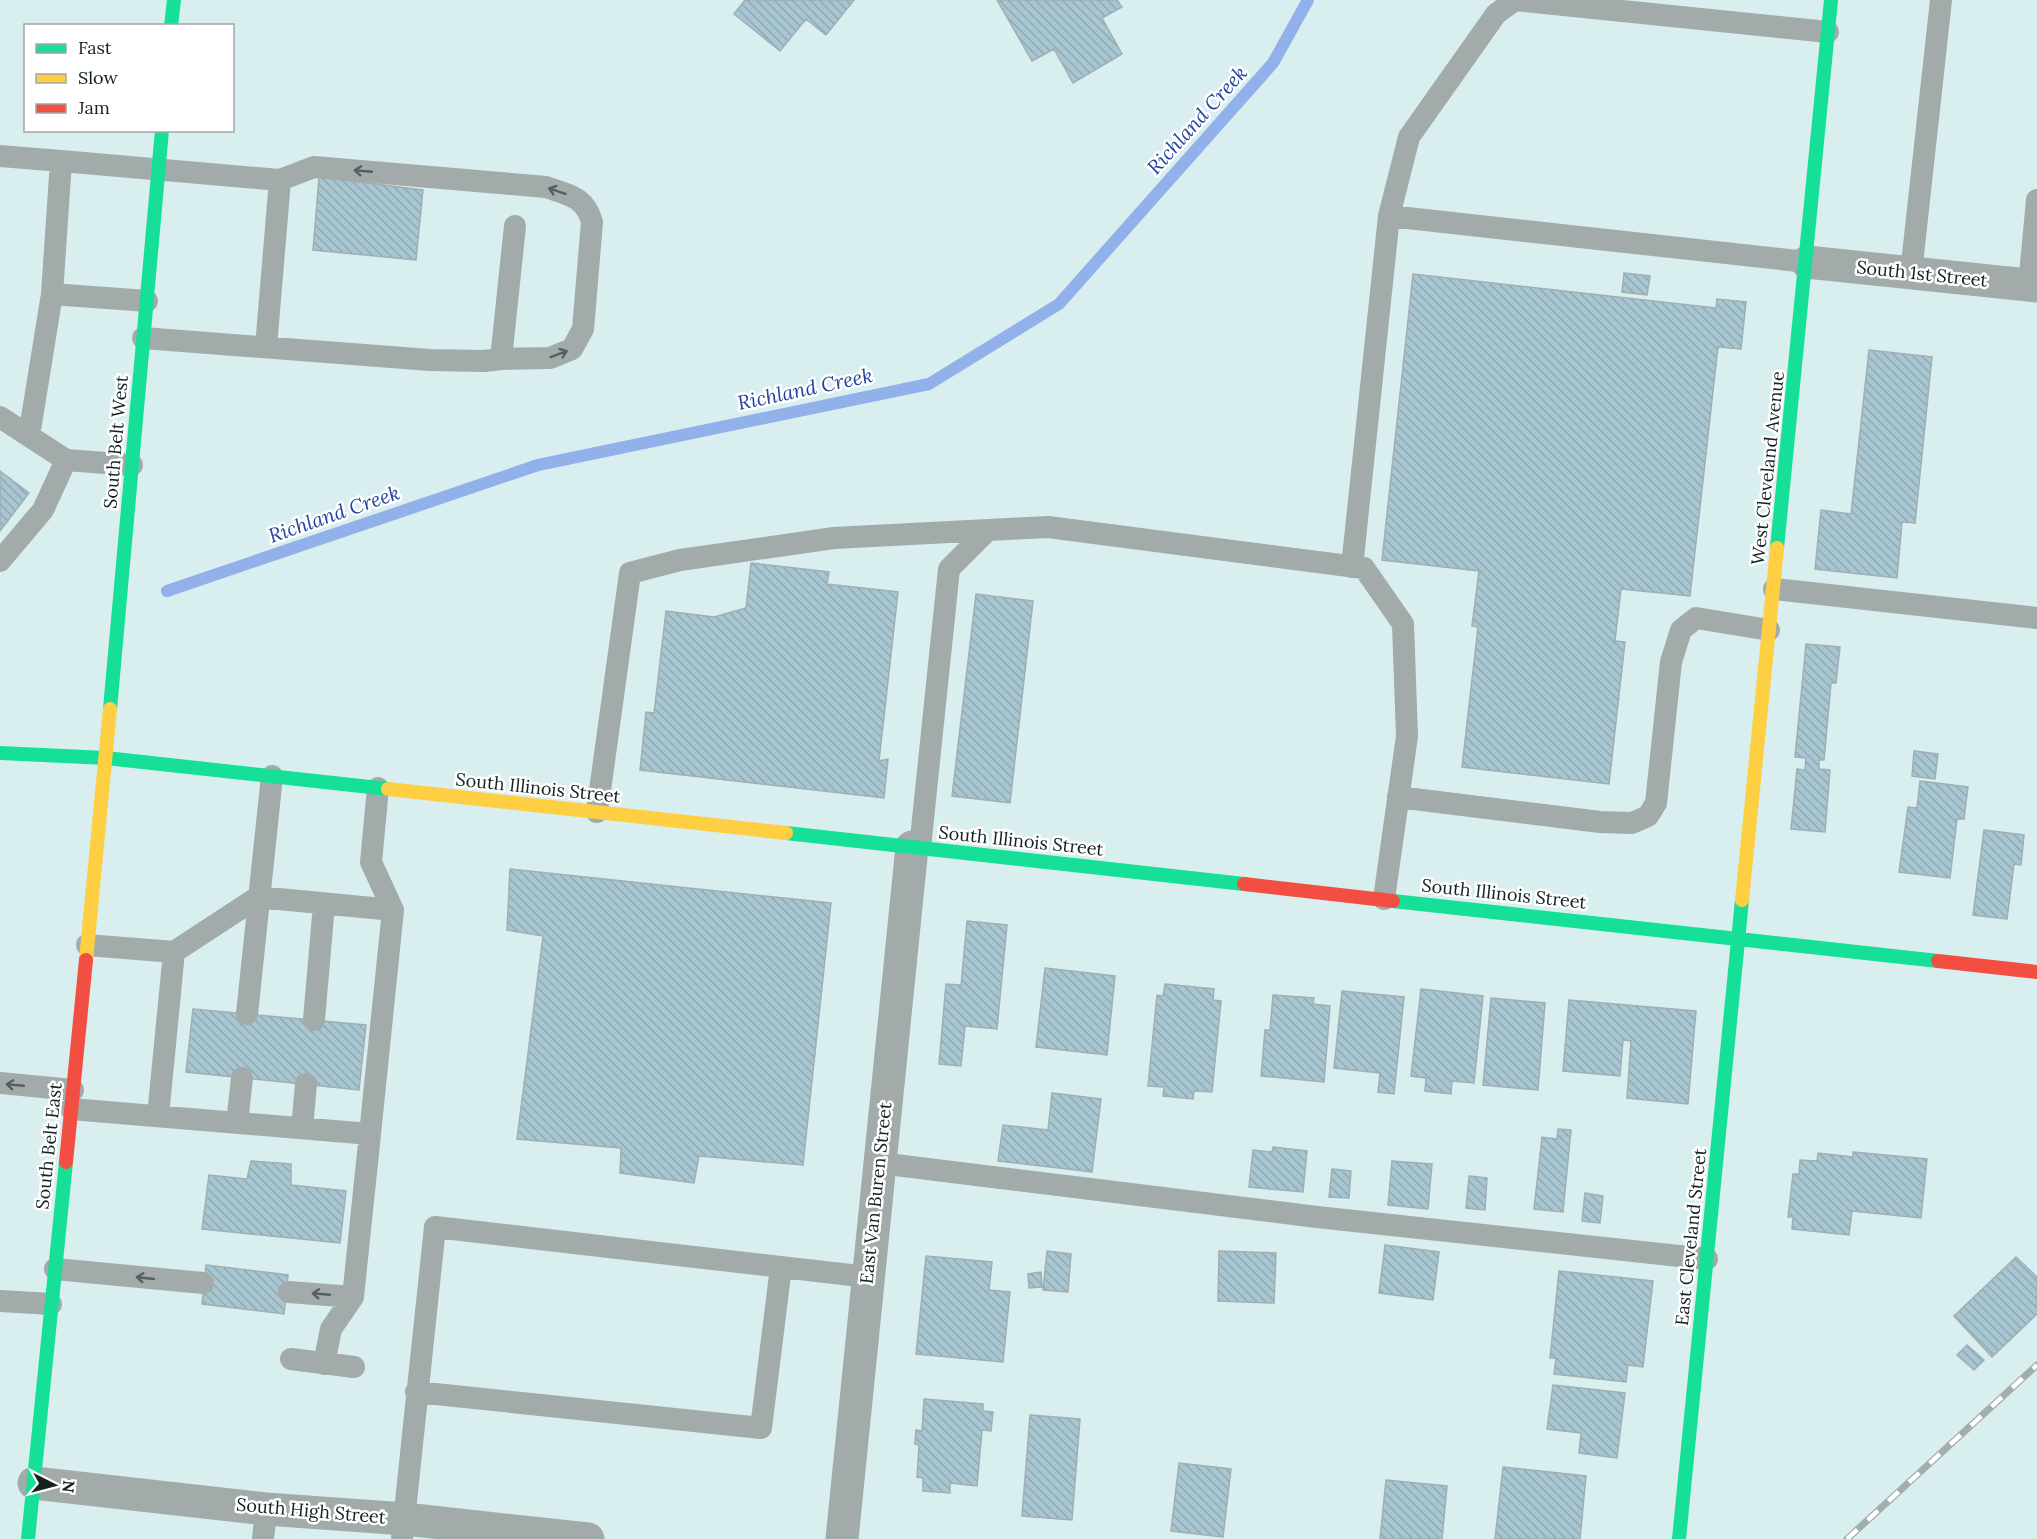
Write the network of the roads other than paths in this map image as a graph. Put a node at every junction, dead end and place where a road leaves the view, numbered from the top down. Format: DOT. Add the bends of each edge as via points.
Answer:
graph roads {
  1 [pos="174,0"];
  2 [pos="1831,0"];
  3 [pos="1941,0"];
  4 [pos="171,24"];
  5 [pos="1828,32"];
  6 [pos="162,132"];
  7 [pos="0,156"];
  8 [pos="61,161"];
  9 [pos="158,169"];
  10 [pos="280,180"];
  11 [pos="2037,200"];
  12 [pos="1389,216"];
  13 [pos="515,226"];
  14 [pos="1807,262"];
  15 [pos="1911,273"];
  16 [pos="2033,286"];
  17 [pos="52,294"];
  18 [pos="147,301"];
  19 [pos="143,338"];
  20 [pos="266,347"];
  21 [pos="501,359"];
  22 [pos="0,417"];
  23 [pos="29,436"];
  24 [pos="66,460"];
  25 [pos="132,465"];
  26 [pos="988,530"];
  27 [pos="0,561"];
  28 [pos="1352,567"];
  29 [pos="1774,590"];
  30 [pos="2037,618"];
  31 [pos="1769,630"];
  32 [pos="0,753"];
  33 [pos="106,758"];
  34 [pos="272,776"];
  35 [pos="378,788"];
  36 [pos="1398,797"];
  37 [pos="597,812"];
  38 [pos="916,847"];
  39 [pos="258,897"];
  40 [pos="1384,899"];
  41 [pos="324,904"];
  42 [pos="393,910"];
  43 [pos="1738,939"];
  44 [pos="87,945"];
  45 [pos="174,952"];
  46 [pos="2037,972"];
  47 [pos="248,1014"];
  48 [pos="314,1020"];
  49 [pos="242,1078"];
  50 [pos="0,1083"];
  51 [pos="306,1084"];
  52 [pos="72,1099"];
  53 [pos="158,1116"];
  54 [pos="237,1123"];
  55 [pos="302,1128"];
  56 [pos="370,1134"];
  57 [pos="879,1163"];
  58 [pos="1707,1259"];
  59 [pos="781,1267"];
  60 [pos="55,1269"];
  61 [pos="868,1277"];
  62 [pos="203,1283"];
  63 [pos="289,1292"];
  64 [pos="353,1297"];
  65 [pos="0,1301"];
  66 [pos="51,1304"];
  67 [pos="291,1359"];
  68 [pos="324,1364"];
  69 [pos="354,1367"];
  70 [pos="416,1392"];
  71 [pos="33,1483"];
  72 [pos="264,1524"];
  73 [pos="404,1529"];
  74 [pos="476,1533"];
  75 [pos="28,1539"];
  76 [pos="588,1539"];
  77 [pos="842,1539"];
  78 [pos="1679,1539"];
  1 -- 4 [label="main road"];
  2 -- 5 [label="main road, West Cleveland Avenue"];
  3 -- 15 [label="lane"];
  5 -- 12 [label="lane" via="1515,0 1496,14 1409,137"];
  5 -- 14 [label="main road, West Cleveland Avenue"];
  6 -- 9 [label="main road, South Belt West"];
  7 -- 8 [label="lane"];
  8 -- 9 [label="lane"];
  8 -- 17 [label="lane"];
  9 -- 10 [label="lane"];
  9 -- 18 [label="main road, South Belt West"];
  10 -- 20 [label="lane"];
  21 -- 10 [label="lane, one-way" via="550,358 572,349 582,329 592,222 588,209 575,197 546,187 314,167"];
  11 -- 16 [label="lane"];
  12 -- 14 [label="lane"];
  12 -- 28 [label="lane"];
  13 -- 21 [label="lane"];
  14 -- 15 [label="street, South 1st Street"];
  14 -- 29 [label="main road, West Cleveland Avenue"];
  15 -- 16 [label="street, South 1st Street"];
  17 -- 18 [label="lane"];
  17 -- 23 [label="lane"];
  18 -- 19 [label="main road, South Belt West"];
  19 -- 20 [label="lane"];
  19 -- 25 [label="main road, South Belt West"];
  20 -- 21 [label="lane" via="430,360"];
  22 -- 23 [label="lane"];
  23 -- 24 [label="lane"];
  24 -- 25 [label="lane"];
  24 -- 27 [label="lane" via="44,510"];
  25 -- 33 [label="main road, South Belt West"];
  26 -- 28 [label="lane" via="1048,527"];
  26 -- 37 [label="lane" via="834,538 692,558 630,573"];
  26 -- 38 [label="lane" via="949,569"];
  28 -- 36 [label="lane" via="1364,568 1403,624 1407,736"];
  29 -- 30 [label="lane"];
  29 -- 31 [label="main road, West Cleveland Avenue"];
  31 -- 36 [label="lane" via="1696,618 1681,630 1671,662 1656,802 1648,816 1632,823 1600,822"];
  31 -- 43 [label="main road, West Cleveland Avenue"];
  32 -- 33 [label="main road, South Illinois Street"];
  33 -- 34 [label="main road, South Illinois Street"];
  33 -- 44 [label="main road, South Belt East"];
  34 -- 35 [label="main road, South Illinois Street"];
  34 -- 39 [label="lane"];
  35 -- 37 [label="main road, South Illinois Street"];
  35 -- 42 [label="lane" via="371,862"];
  36 -- 40 [label="lane"];
  37 -- 38 [label="main road, South Illinois Street"];
  38 -- 40 [label="main road, South Illinois Street"];
  38 -- 57 [label="street, East Van Buren Street"];
  39 -- 41 [label="lane"];
  39 -- 45 [label="lane"];
  39 -- 47 [label="lane"];
  40 -- 43 [label="main road, South Illinois Street"];
  41 -- 42 [label="lane"];
  41 -- 48 [label="lane"];
  42 -- 56 [label="lane"];
  43 -- 46 [label="main road, South Illinois Street"];
  43 -- 58 [label="main road, East Cleveland Street"];
  44 -- 45 [label="lane"];
  44 -- 52 [label="main road, South Belt East"];
  45 -- 53 [label="lane"];
  49 -- 54 [label="lane"];
  52 -- 50 [label="lane, one-way"];
  51 -- 55 [label="lane"];
  52 -- 53 [label="lane"];
  52 -- 60 [label="main road, South Belt East"];
  53 -- 54 [label="lane"];
  54 -- 55 [label="lane"];
  55 -- 56 [label="lane"];
  56 -- 64 [label="lane"];
  57 -- 58 [label="lane" via="1317,1217"];
  57 -- 61 [label="street, East Van Buren Street"];
  58 -- 78 [label="main road, East Cleveland Street"];
  59 -- 61 [label="lane"];
  59 -- 70 [label="lane" via="761,1428"];
  59 -- 70 [label="lane" via="435,1227"];
  62 -- 60 [label="lane, one-way"];
  60 -- 66 [label="main road, South Belt East"];
  61 -- 77 [label="street, East Van Buren Street"];
  64 -- 63 [label="lane, one-way"];
  64 -- 68 [label="lane" via="331,1329"];
  65 -- 66 [label="lane"];
  66 -- 71 [label="main road, South Belt East"];
  67 -- 68 [label="lane"];
  68 -- 69 [label="lane"];
  70 -- 73 [label="lane"];
  71 -- 72 [label="street, South High Street"];
  71 -- 75 [label="main road, South Belt East"];
  72 -- 73 [label="street, South High Street"];
  73 -- 74 [label="street, South High Street"];
  74 -- 76 [label="street, South High Street"];
}
